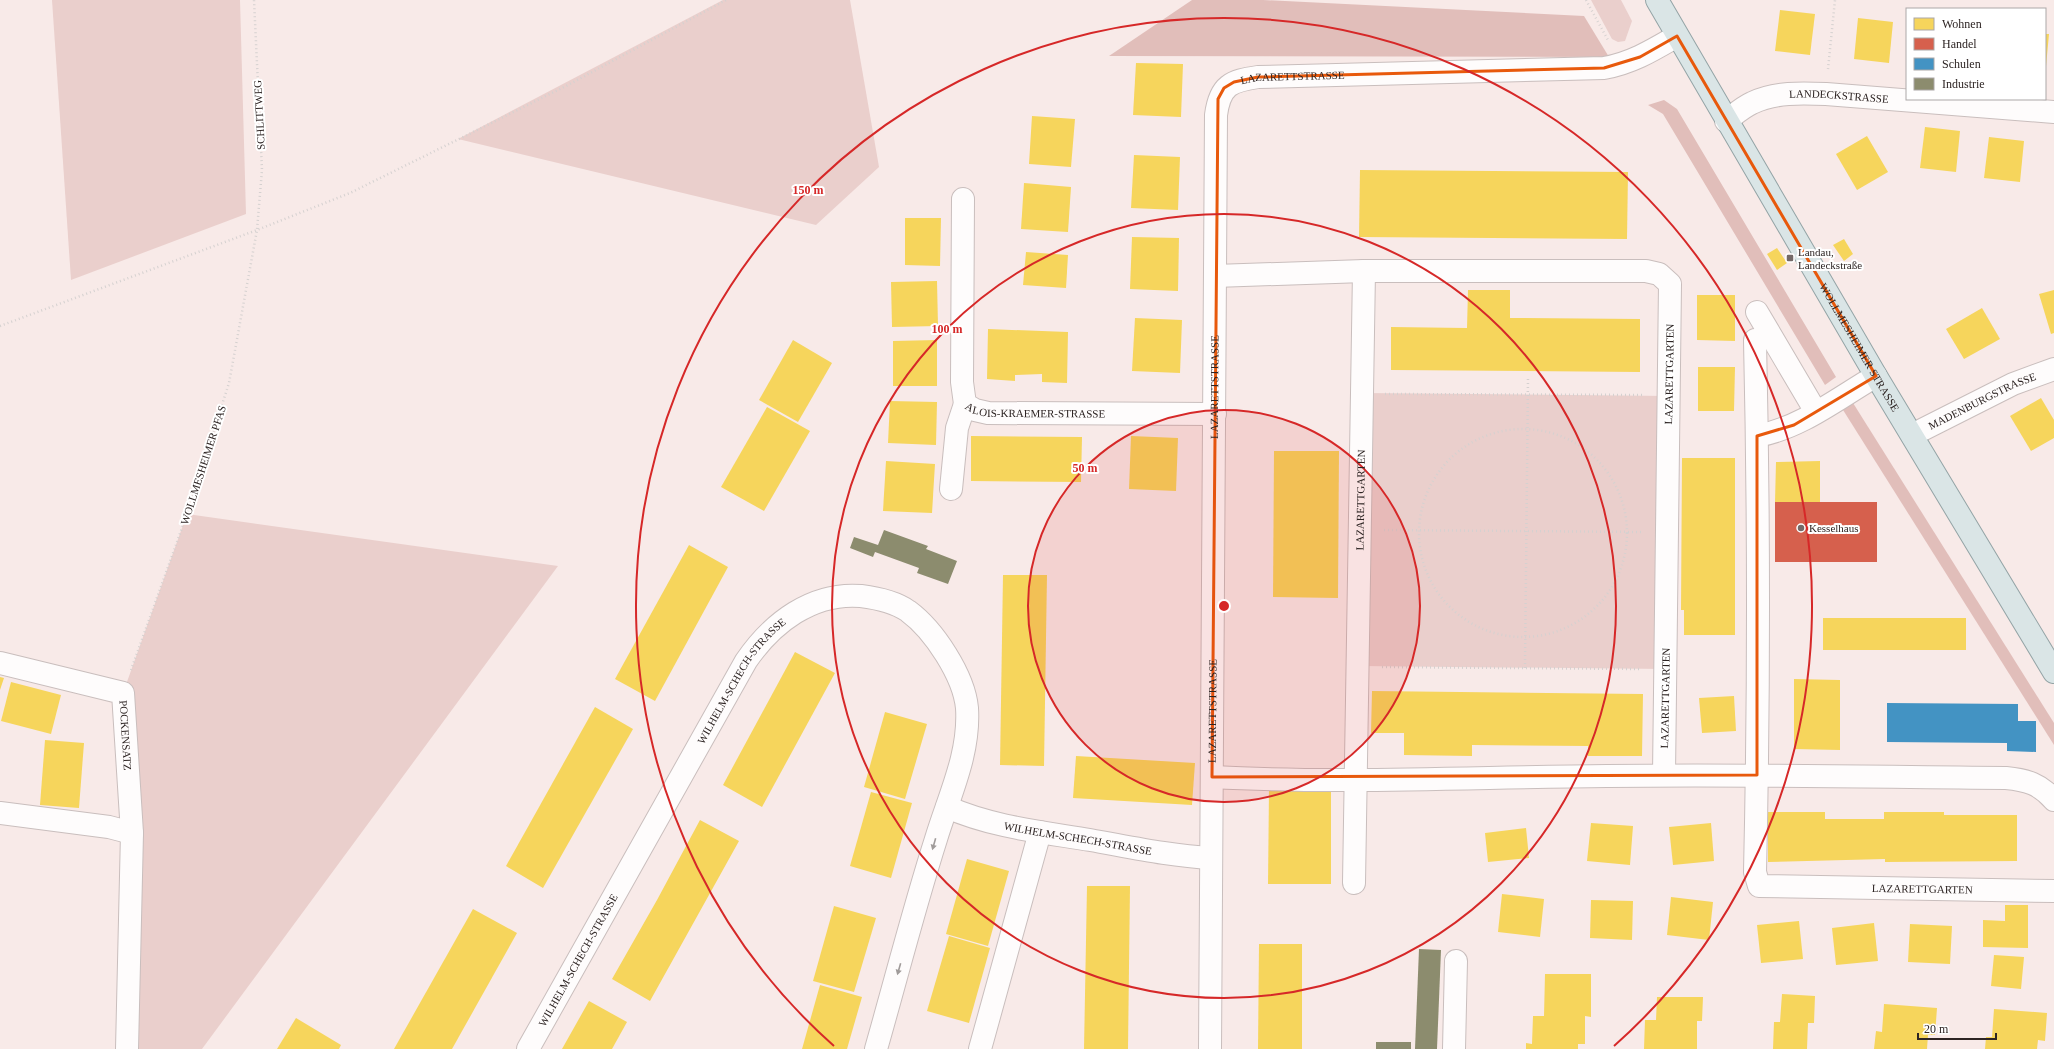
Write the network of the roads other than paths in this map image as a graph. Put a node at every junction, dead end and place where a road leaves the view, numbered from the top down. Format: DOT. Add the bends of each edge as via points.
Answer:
graph roads {
  1 [pos="1657,0"];
  2 [pos="1677,36"];
  3 [pos="2054,112"];
  4 [pos="1726,121"];
  5 [pos="963,200"];
  6 [pos="1364,271"];
  7 [pos="1215,276"];
  8 [pos="1757,312"];
  9 [pos="1754,340"];
  10 [pos="2054,369"];
  11 [pos="1876,376"];
  12 [pos="965,404"];
  13 [pos="1816,412"];
  14 [pos="1215,414"];
  15 [pos="1912,435"];
  16 [pos="1757,436"];
  17 [pos="951,489"];
  18 [pos="0,663"];
  19 [pos="2054,672"];
  20 [pos="1664,775"];
  21 [pos="1757,775"];
  22 [pos="1212,777"];
  23 [pos="1357,779"];
  24 [pos="2054,800"];
  25 [pos="948,807"];
  26 [pos="0,813"];
  27 [pos="1040,832"];
  28 [pos="132,833"];
  29 [pos="1211,858"];
  30 [pos="1354,882"];
  31 [pos="2054,891"];
  32 [pos="1456,961"];
  33 [pos="127,1049"];
  34 [pos="528,1049"];
  35 [pos="876,1049"];
  36 [pos="980,1049"];
  37 [pos="1210,1049"];
  38 [pos="1454,1049"];
  1 -- 2 [label="main road, WOLLMESHEIMER STRASSE"];
  2 -- 4 [label="main road, WOLLMESHEIMER STRASSE"];
  2 -- 7 [label="street, LAZARETTSTRASSE" via="1622,65 1582,69 1258,77 1234,82 1224,88 1218,99 1216,114"];
  3 -- 4 [label="street, LANDECKSTRASSE" via="1796,93 1770,96 1751,104"];
  4 -- 11 [label="main road, WOLLMESHEIMER STRASSE"];
  5 -- 12 [label="street, ALOIS-KRAEMER-STRASSE" via="962,382"];
  6 -- 7 [label="street, LAZARETTGARTEN"];
  6 -- 20 [label="street, LAZARETTGARTEN" via="1646,271 1659,274 1670,284"];
  6 -- 23 [label="street, LAZARETTGARTEN"];
  7 -- 14 [label="street, LAZARETTSTRASSE"];
  8 -- 13 [label="street"];
  9 -- 16 [label="street, LAZARETTGARTEN"];
  10 -- 15 [label="street, MADENBURGSTRASSE" via="2013,384"];
  11 -- 13 [label="street"];
  11 -- 15 [label="main road, WOLLMESHEIMER STRASSE"];
  12 -- 14 [label="street, ALOIS-KRAEMER-STRASSE" via="988,413"];
  12 -- 17 [label="street" via="957,428"];
  13 -- 16 [label="street" via="1789,428"];
  14 -- 22 [label="street, LAZARETTSTRASSE"];
  15 -- 19 [label="main road, WOLLMESHEIMER STRASSE"];
  16 -- 21 [label="street, LAZARETTGARTEN"];
  18 -- 28 [label="street, POCKENSATZ" via="123,693"];
  20 -- 21 [label="street"];
  20 -- 23 [label="street"];
  21 -- 24 [label="street" via="2012,779 2039,785"];
  21 -- 31 [label="street, LAZARETTGARTEN" via="1755,872 1759,886"];
  22 -- 23 [label="street"];
  22 -- 29 [label="street, LAZARETTSTRASSE"];
  23 -- 30 [label="street, LAZARETTGARTEN"];
  25 -- 27 [label="street, WILHELM-SCHECH-STRASSE" via="973,817"];
  25 -- 34 [label="street, WILHELM-SCHECH-STRASSE" via="967,731 967,707 962,685 932,635 907,611 892,603 860,596 825,599 791,614 760,641 746,661"];
  25 -- 35 [label="street, WILHELM-SCHECH-STRASSE, one-way" via="936,838"];
  26 -- 28 [label="street" via="109,827"];
  27 -- 29 [label="street, WILHELM-SCHECH-STRASSE"];
  27 -- 36 [label="street"];
  28 -- 33 [label="street, POCKENSATZ"];
  29 -- 37 [label="street, LAZARETTSTRASSE"];
  32 -- 38 [label="street"];
}
